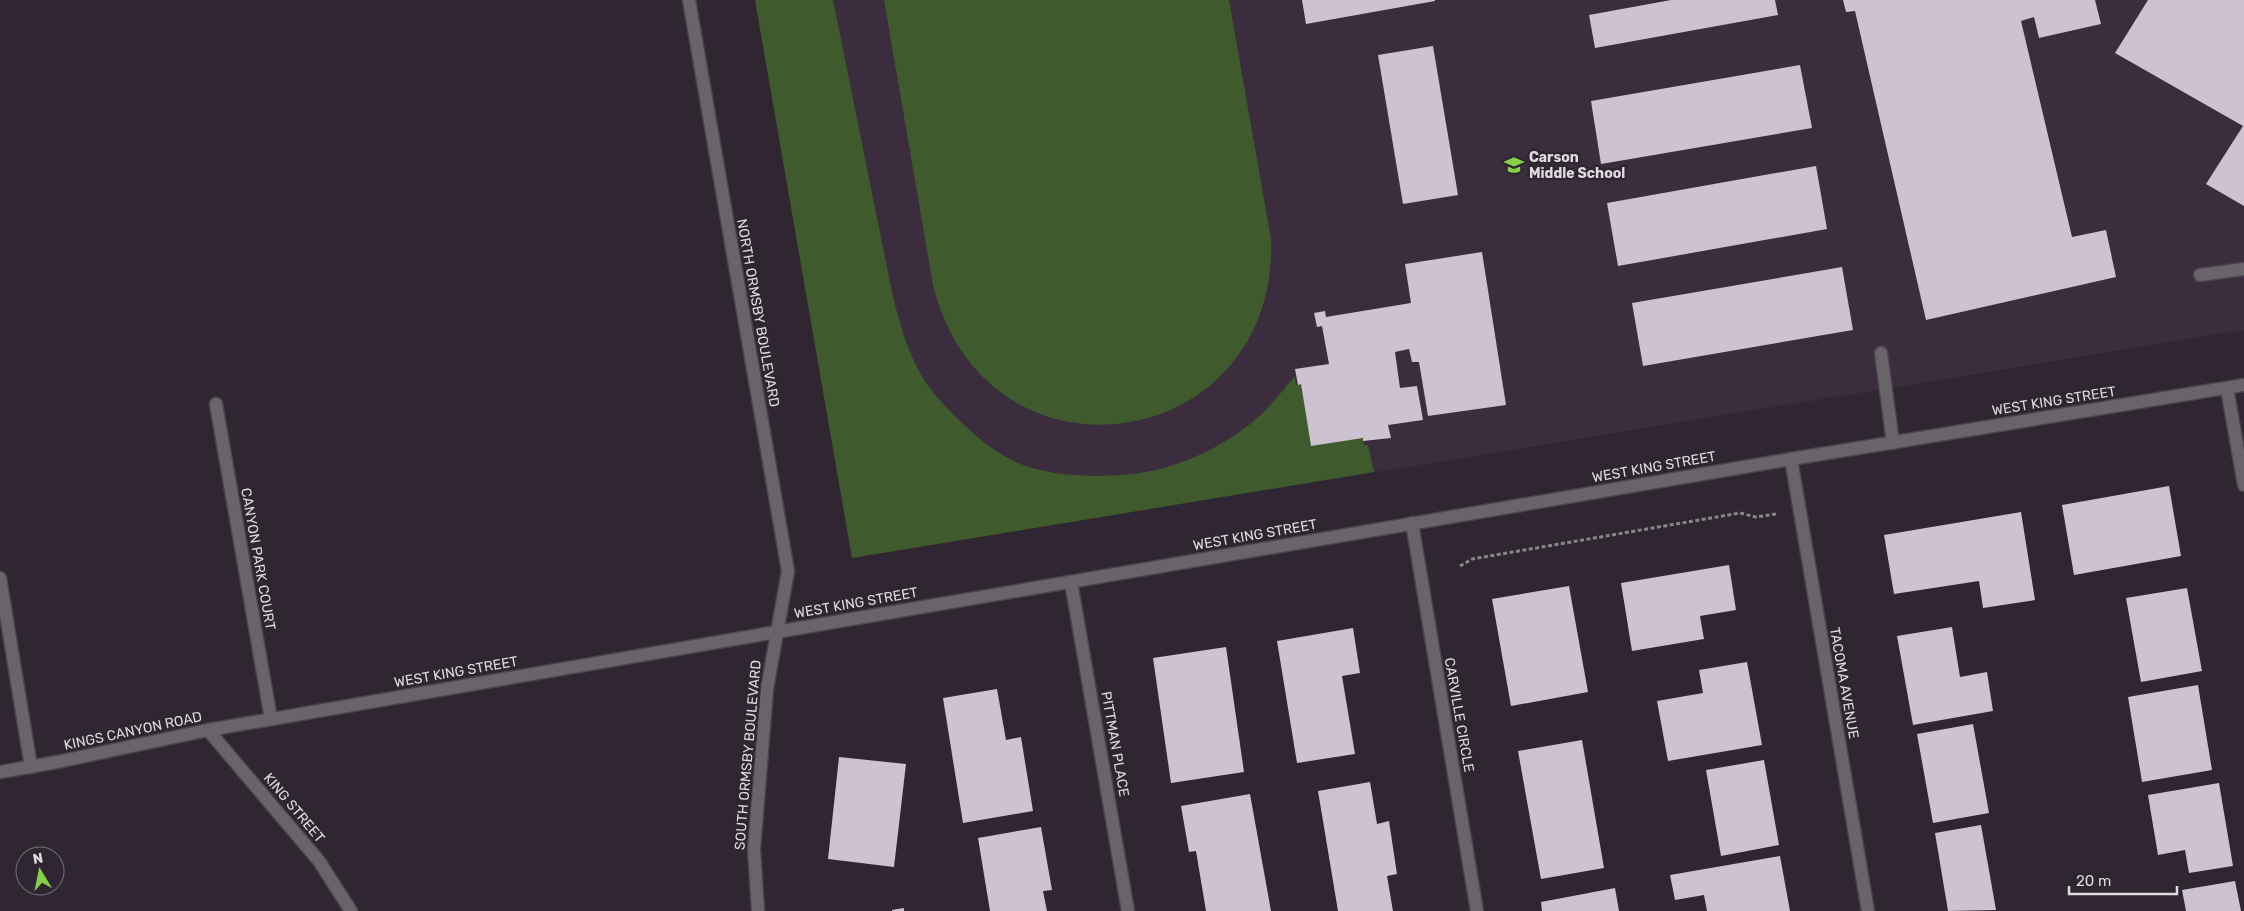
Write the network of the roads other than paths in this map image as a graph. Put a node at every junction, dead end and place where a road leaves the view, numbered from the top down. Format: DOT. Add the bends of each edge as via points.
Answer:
graph roads {
  1 [pos="689,0"];
  2 [pos="2244,269"];
  3 [pos="2200,276"];
  4 [pos="1881,353"];
  5 [pos="2244,385"];
  6 [pos="2227,388"];
  7 [pos="216,404"];
  8 [pos="1893,443"];
  9 [pos="1792,459"];
  10 [pos="2244,485"];
  11 [pos="1412,523"];
  12 [pos="0,578"];
  13 [pos="1072,582"];
  14 [pos="776,632"];
  15 [pos="271,719"];
  16 [pos="208,730"];
  17 [pos="31,767"];
  18 [pos="0,772"];
  19 [pos="351,911"];
  20 [pos="758,911"];
  21 [pos="1128,911"];
  22 [pos="1477,911"];
  23 [pos="1868,911"];
  1 -- 14 [label="street, NORTH ORMSBY BOULEVARD" via="788,571"];
  2 -- 3 [label="street"];
  4 -- 8 [label="street"];
  5 -- 6 [label="street, WEST KING STREET"];
  6 -- 8 [label="street, WEST KING STREET"];
  6 -- 10 [label="street"];
  7 -- 15 [label="street, CANYON PARK COURT"];
  8 -- 9 [label="street, WEST KING STREET"];
  9 -- 11 [label="street, WEST KING STREET"];
  9 -- 23 [label="street, TACOMA AVENUE"];
  11 -- 13 [label="street, WEST KING STREET"];
  11 -- 22 [label="street, CARVILLE CIRCLE"];
  12 -- 17 [label="street"];
  13 -- 14 [label="street, WEST KING STREET"];
  13 -- 21 [label="street, PITTMAN PLACE"];
  14 -- 15 [label="street, WEST KING STREET"];
  14 -- 20 [label="street, SOUTH ORMSBY BOULEVARD" via="768,680 754,849"];
  15 -- 16 [label="street, KINGS CANYON ROAD"];
  16 -- 17 [label="street, KINGS CANYON ROAD"];
  16 -- 19 [label="street, KING STREET" via="319,861"];
  17 -- 18 [label="street, KINGS CANYON ROAD"];
}
